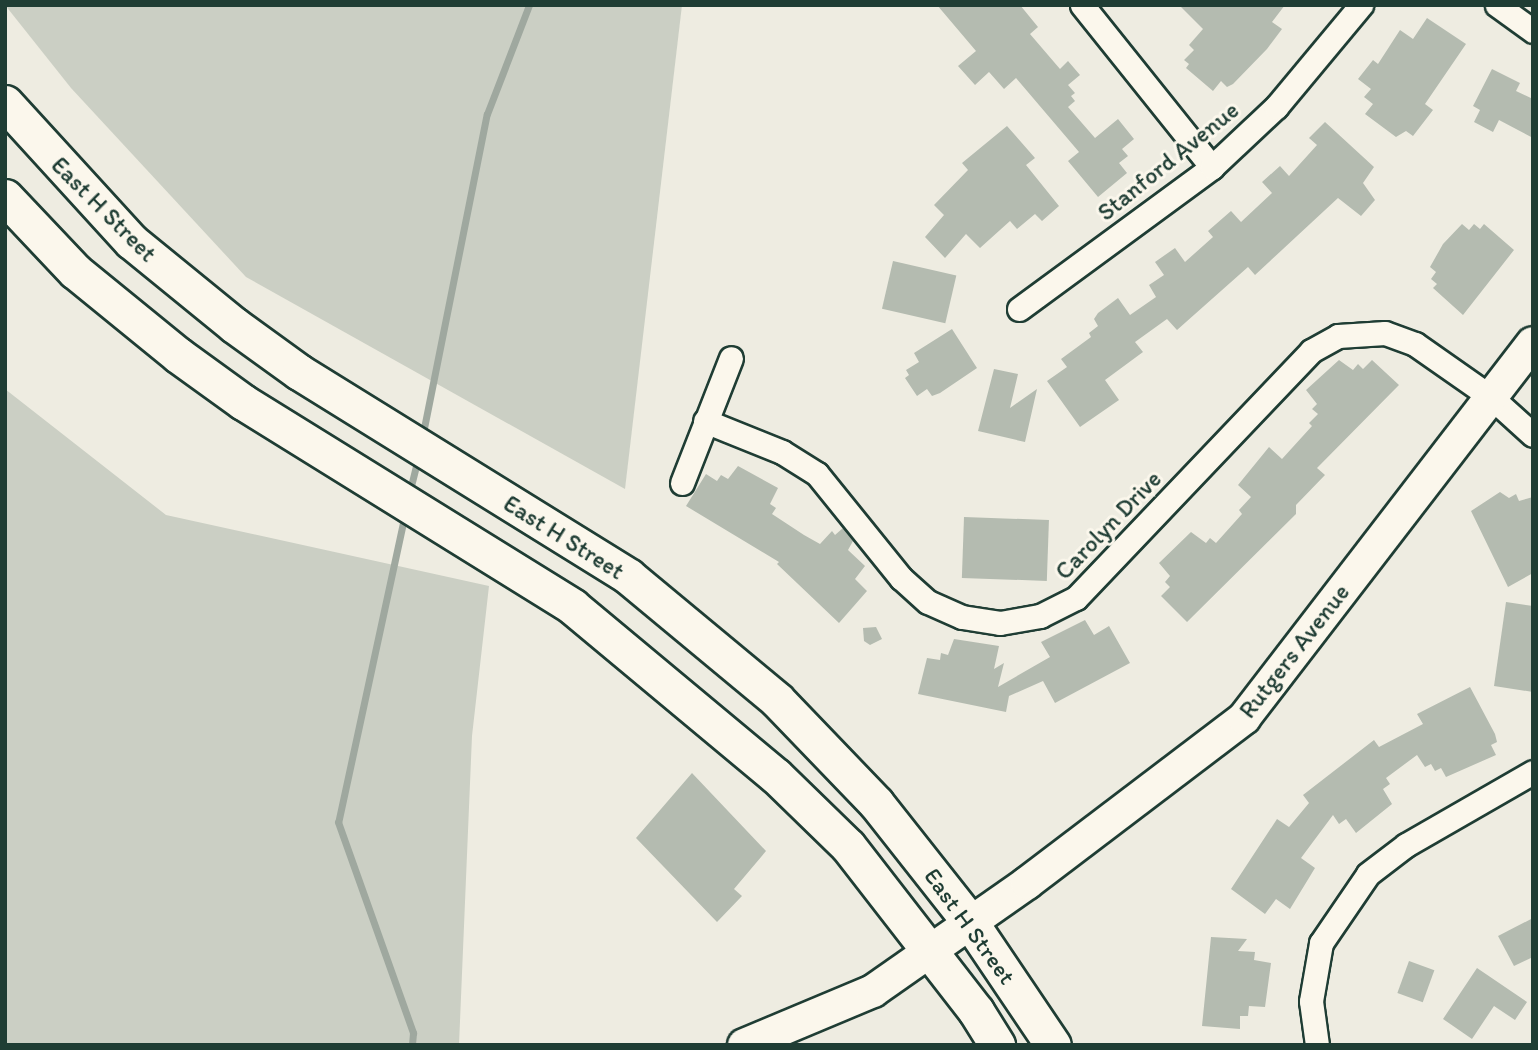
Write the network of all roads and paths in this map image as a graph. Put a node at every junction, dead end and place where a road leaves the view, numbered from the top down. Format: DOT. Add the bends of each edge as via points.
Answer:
graph roads {
  1 [pos="1082,5"];
  2 [pos="1361,5"];
  3 [pos="1497,5"];
  4 [pos="1533,31"];
  5 [pos="5,103"];
  6 [pos="1212,167"];
  7 [pos="5,197"];
  8 [pos="1019,309"];
  9 [pos="1533,343"];
  10 [pos="731,358"];
  11 [pos="1492,398"];
  12 [pos="705,421"];
  13 [pos="1533,435"];
  14 [pos="682,483"];
  15 [pos="1533,772"];
  16 [pos="970,922"];
  17 [pos="930,951"];
  18 [pos="744,1045"];
  19 [pos="997,1045"];
  20 [pos="1053,1045"];
  21 [pos="1317,1045"];
  1 -- 6 [label="street"];
  2 -- 6 [label="street, Stanford Avenue" via="1276,107"];
  3 -- 4 [label="street"];
  5 -- 16 [label="main road, East H Street" via="131,241 234,325 299,372 629,577 767,691 876,803"];
  6 -- 8 [label="street, Stanford Avenue"];
  7 -- 17 [label="main road, East H Street" via="75,271 243,402 573,607 776,776 848,846"];
  9 -- 11 [label="main road, Rutgers Avenue"];
  10 -- 12 [label="street"];
  11 -- 12 [label="street, Carolyn Drive" via="1401,337 1354,332 1324,342 1076,598 1040,617 1000,623 962,617 928,602 901,578 817,474 782,452"];
  11 -- 13 [label="street, Carolyn Drive"];
  11 -- 16 [label="main road, Rutgers Avenue" via="1244,718"];
  12 -- 14 [label="street"];
  15 -- 21 [label="street" via="1406,845 1368,874 1321,943 1311,1001"];
  16 -- 17 [label="main road, Rutgers Avenue"];
  16 -- 20 [label="main road, East H Street"];
  17 -- 18 [label="main road, Rutgers Avenue" via="873,991"];
  17 -- 19 [label="main road, East H Street"];
}
